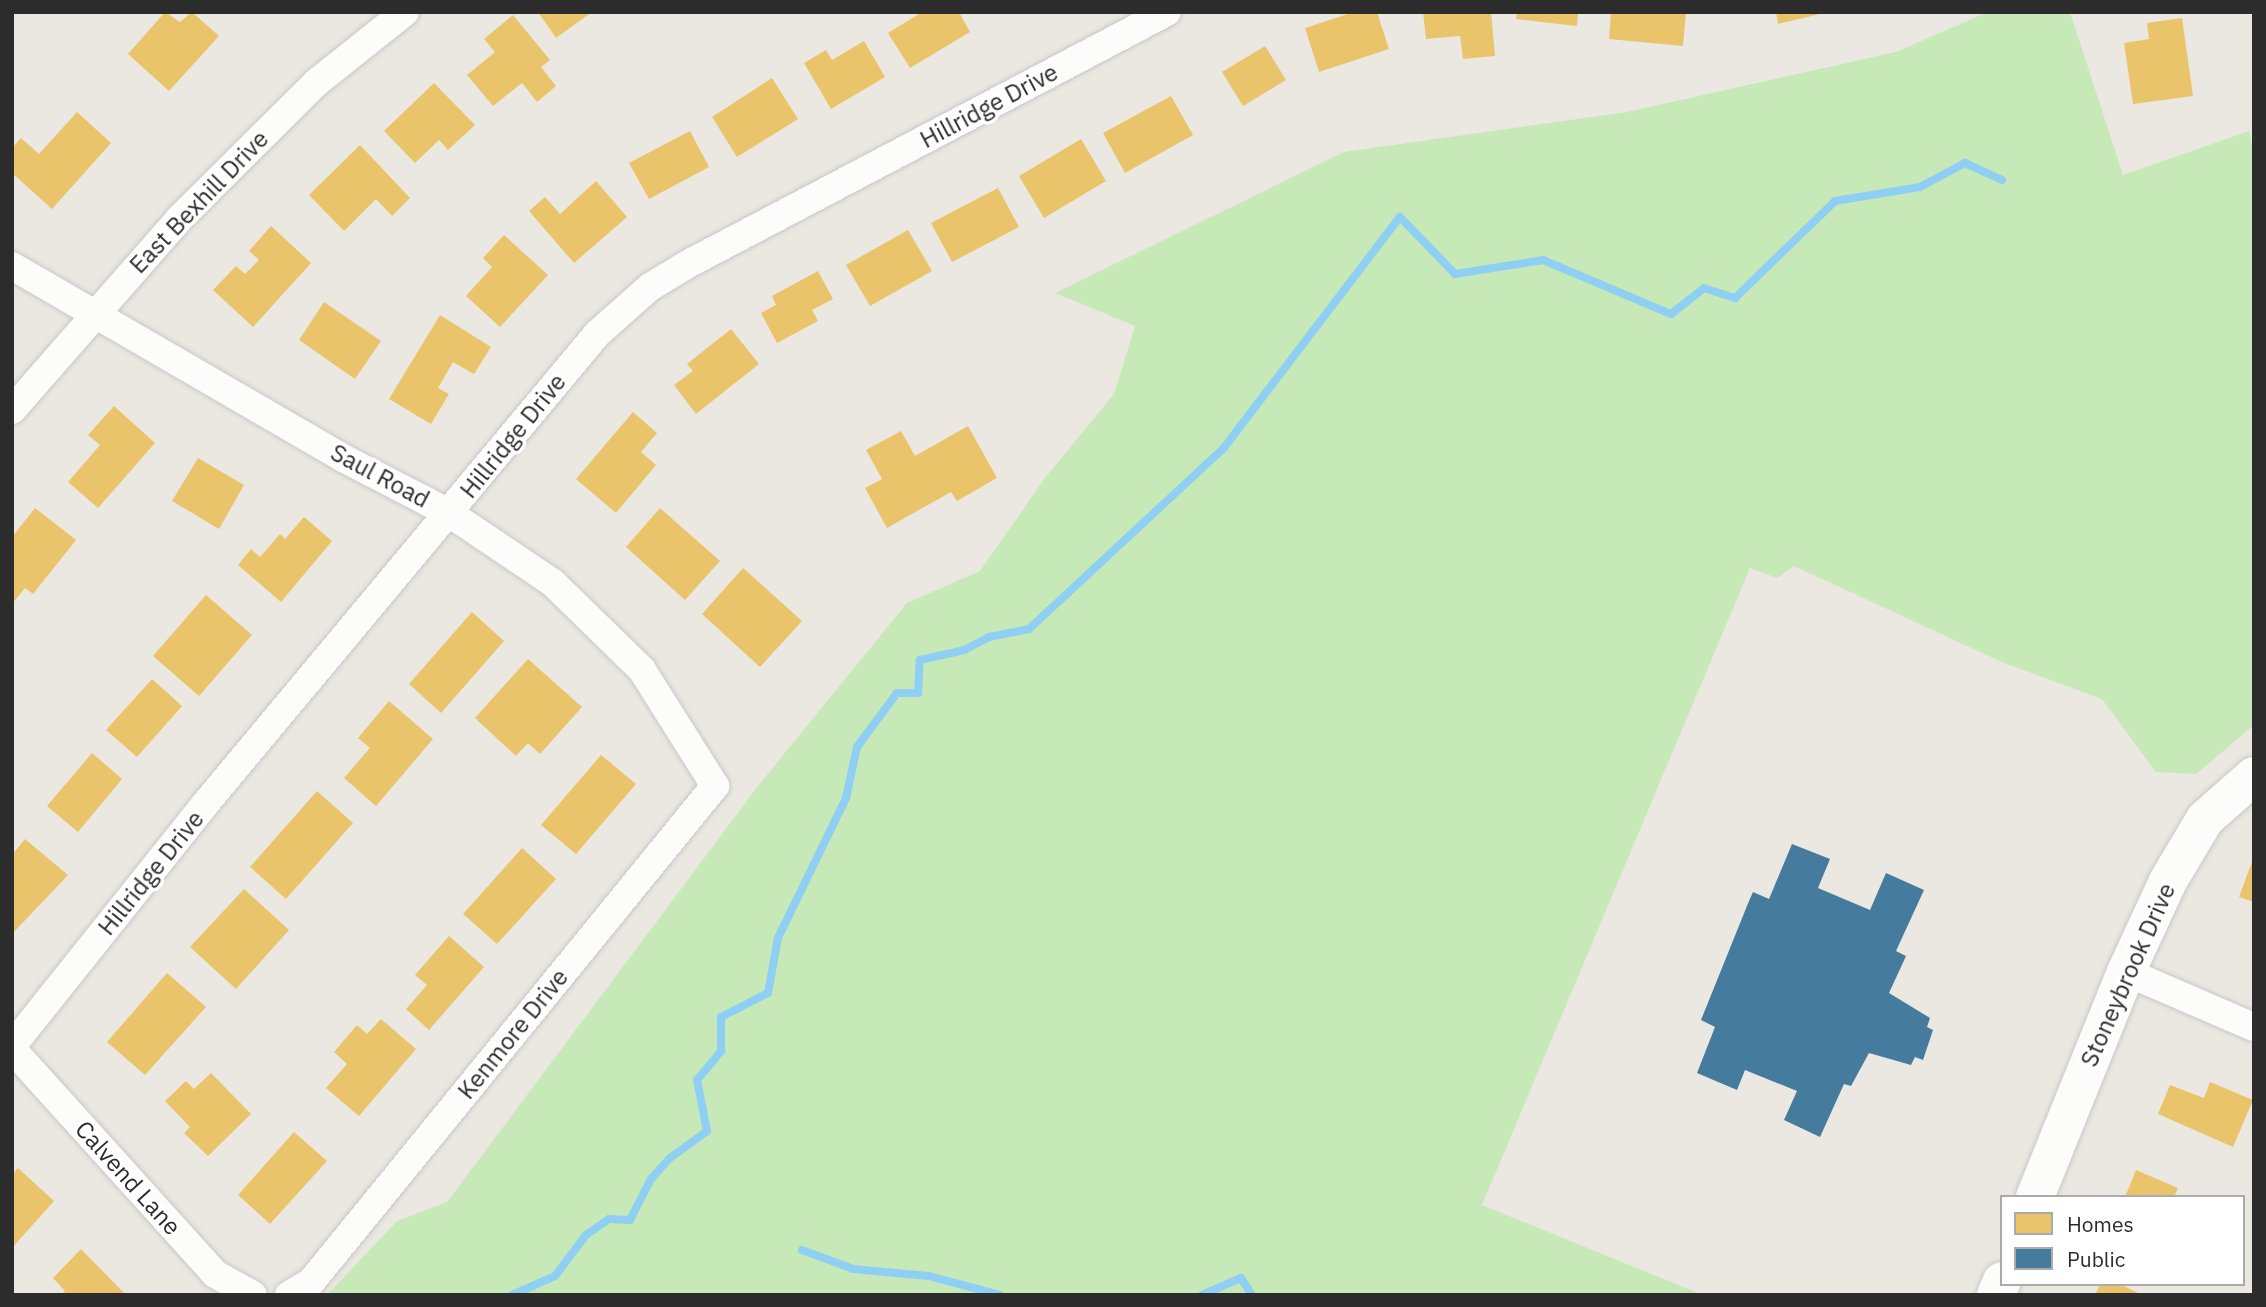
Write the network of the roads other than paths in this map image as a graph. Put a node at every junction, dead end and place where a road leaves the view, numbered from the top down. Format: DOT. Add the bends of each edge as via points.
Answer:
graph roads {
  1 [pos="405,12"];
  2 [pos="1167,12"];
  3 [pos="12,266"];
  4 [pos="95,312"];
  5 [pos="12,410"];
  6 [pos="449,513"];
  7 [pos="2254,776"];
  8 [pos="715,786"];
  9 [pos="2126,972"];
  10 [pos="2254,1027"];
  11 [pos="12,1048"];
  12 [pos="2036,1195"];
  13 [pos="300,1288"];
  14 [pos="253,1295"];
  1 -- 4 [label="street, East Bexhill Drive" via="317,82 180,218"];
  2 -- 6 [label="street, Hillridge Drive" via="650,287 597,334"];
  3 -- 4 [label="street, Saul Road"];
  4 -- 5 [label="street, East Bexhill Drive"];
  4 -- 6 [label="street, Saul Road" via="343,458"];
  6 -- 8 [label="street, Saul Road" via="553,583 642,670"];
  6 -- 11 [label="street, Hillridge Drive" via="206,803"];
  7 -- 9 [label="street, Stoneybrook Drive" via="2205,819 2168,881"];
  8 -- 13 [label="street, Kenmore Drive"];
  9 -- 10 [label="street"];
  9 -- 12 [label="street, Stoneybrook Drive"];
  11 -- 14 [label="street, Calvend Lane" via="215,1274"];
}
